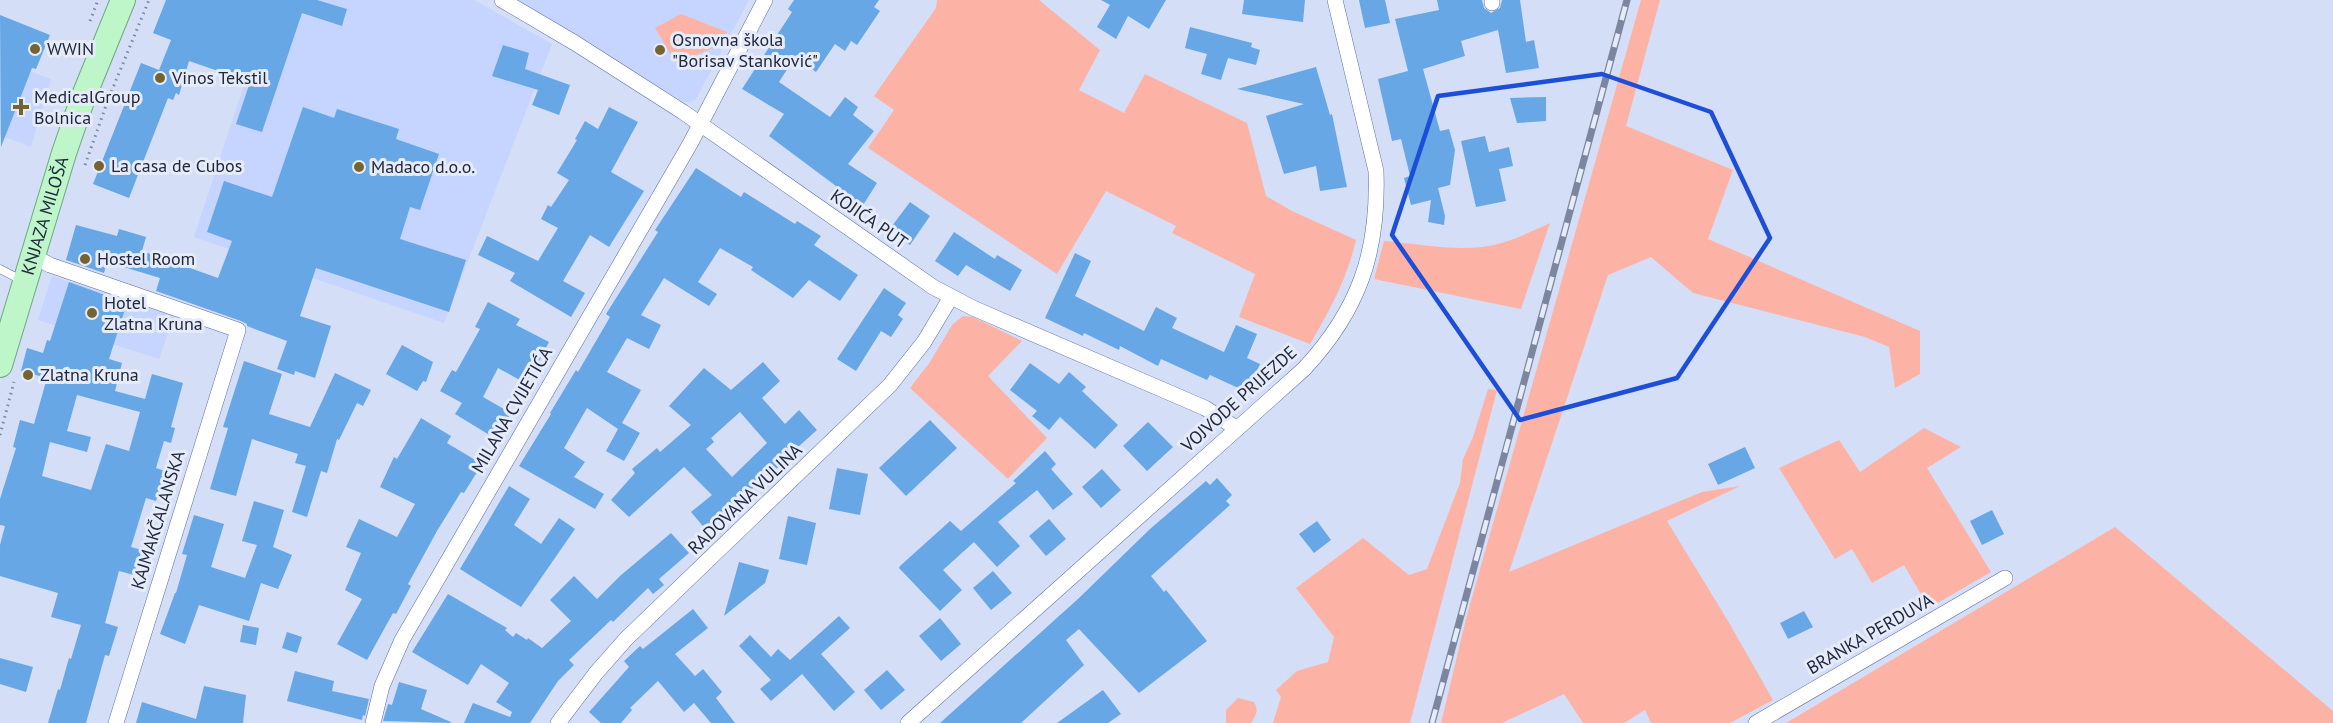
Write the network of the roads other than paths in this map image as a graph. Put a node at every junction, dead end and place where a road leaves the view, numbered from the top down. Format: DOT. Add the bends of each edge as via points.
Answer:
graph roads {
  1 [pos="123,0"];
  2 [pos="502,0"];
  3 [pos="765,0"];
  4 [pos="1335,0"];
  5 [pos="700,124"];
  6 [pos="33,256"];
  7 [pos="0,269"];
  8 [pos="24,281"];
  9 [pos="951,297"];
  10 [pos="0,365"];
  11 [pos="1236,428"];
  12 [pos="2005,578"];
  13 [pos="116,723"];
  14 [pos="374,723"];
  15 [pos="558,723"];
  16 [pos="908,723"];
  17 [pos="1756,723"];
  1 -- 6 [label="main road, KNJAZA MILOŠA" via="79,109"];
  2 -- 5 [label="street, KOJIĆA PUT"];
  3 -- 5 [label="street, MILANA CVIJETIĆA"];
  4 -- 11 [label="street, VOJVODE PRIJEZDE" via="1376,171 1376,209 1367,267 1346,312 1323,348"];
  5 -- 9 [label="street, KOJIĆA PUT"];
  5 -- 14 [label="street, MILANA CVIJETIĆA" via="407,631 382,686"];
  6 -- 8 [label="main road, KNJAZA MILOŠA"];
  6 -- 13 [label="street, KAJMAKČALANSKA" via="238,330"];
  7 -- 8 [label="lane"];
  8 -- 10 [label="main road, KNJAZA MILOŠA"];
  9 -- 11 [label="street, KOJIĆA PUT" via="1205,408"];
  9 -- 15 [label="street, RADOVANA VULINA" via="924,342 890,385 626,639"];
  11 -- 16 [label="street, VOJVODE PRIJEZDE"];
  12 -- 17 [label="street, BRANKA PERDUVA"];
}
